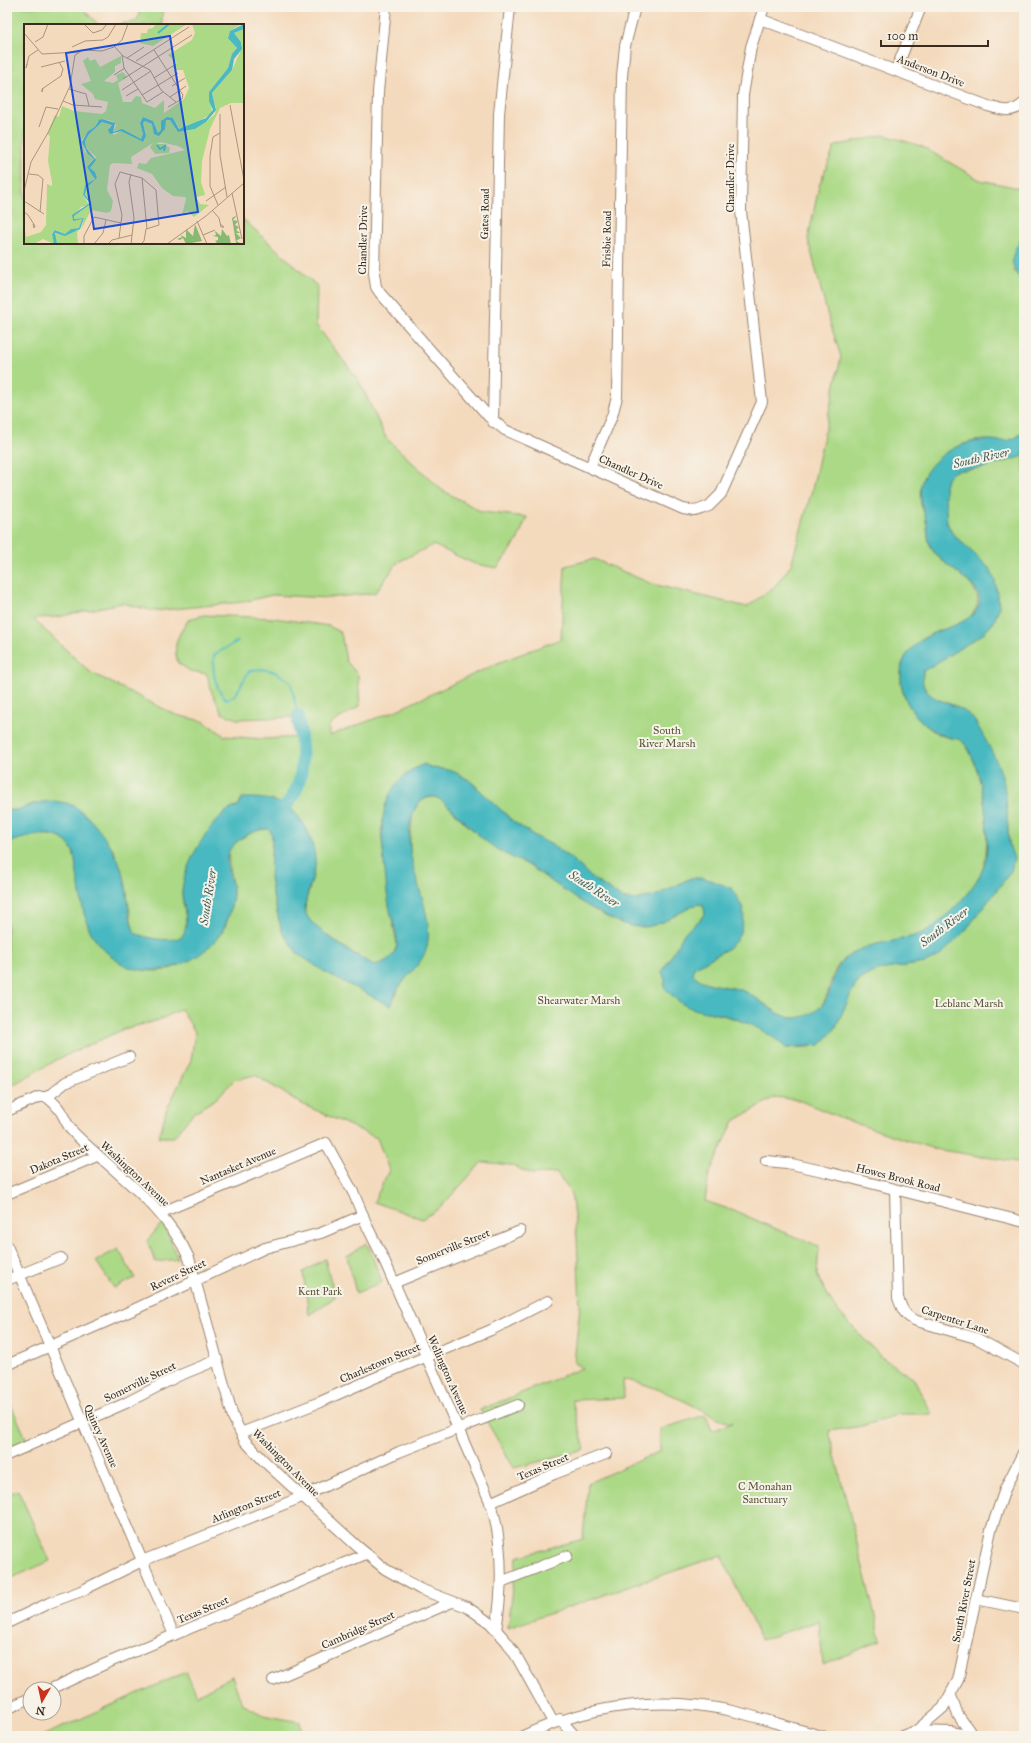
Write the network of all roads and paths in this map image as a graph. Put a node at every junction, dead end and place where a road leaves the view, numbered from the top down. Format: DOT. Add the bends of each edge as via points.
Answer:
graph roads {
  1 [pos="386,7"];
  2 [pos="510,7"];
  3 [pos="635,7"];
  4 [pos="764,7"];
  5 [pos="921,7"];
  6 [pos="760,19"];
  7 [pos="896,70"];
  8 [pos="1024,103"];
  9 [pos="493,422"];
  10 [pos="590,467"];
  11 [pos="129,1057"];
  12 [pos="47,1096"];
  13 [pos="7,1111"];
  14 [pos="326,1143"];
  15 [pos="97,1156"];
  16 [pos="766,1161"];
  17 [pos="895,1190"];
  18 [pos="7,1194"];
  19 [pos="160,1213"];
  20 [pos="362,1215"];
  21 [pos="1024,1222"];
  22 [pos="520,1231"];
  23 [pos="7,1246"];
  24 [pos="62,1258"];
  25 [pos="20,1275"];
  26 [pos="7,1280"];
  27 [pos="195,1280"];
  28 [pos="394,1284"];
  29 [pos="548,1301"];
  30 [pos="50,1345"];
  31 [pos="427,1356"];
  32 [pos="217,1360"];
  33 [pos="1024,1364"];
  34 [pos="7,1365"];
  35 [pos="518,1405"];
  36 [pos="82,1423"];
  37 [pos="458,1429"];
  38 [pos="240,1433"];
  39 [pos="1024,1451"];
  40 [pos="606,1454"];
  41 [pos="7,1455"];
  42 [pos="302,1496"];
  43 [pos="490,1503"];
  44 [pos="366,1554"];
  45 [pos="567,1556"];
  46 [pos="142,1561"];
  47 [pos="501,1582"];
  48 [pos="976,1599"];
  49 [pos="452,1602"];
  50 [pos="1024,1609"];
  51 [pos="7,1623"];
  52 [pos="496,1630"];
  53 [pos="174,1635"];
  54 [pos="273,1680"];
  55 [pos="62,1684"];
  56 [pos="951,1696"];
  57 [pos="22,1702"];
  58 [pos="7,1709"];
  59 [pos="557,1721"];
  60 [pos="916,1731"];
  61 [pos="523,1736"];
  62 [pos="575,1736"];
  63 [pos="823,1736"];
  64 [pos="902,1736"];
  65 [pos="972,1736"];
  1 -- 9 [label="street, Chandler Drive" via="378,92 374,273 376,287"];
  2 -- 9 [label="street, Gates Road" via="499,114"];
  3 -- 10 [label="street, Frisbie Road" via="625,46 622,76 617,397 612,416"];
  4 -- 6 [label="street, Chandler Drive"];
  5 -- 7 [label="street"];
  6 -- 7 [label="street, Anderson Drive"];
  6 -- 10 [label="street, Chandler Drive" via="751,47 743,95 741,211 762,394 760,406 721,494 709,506 701,509 683,509"];
  7 -- 8 [label="street, Anderson Drive" via="998,109 1013,110"];
  9 -- 10 [label="street, Chandler Drive" via="505,430"];
  11 -- 12 [label="street" via="65,1083"];
  12 -- 13 [label="street" via="38,1097"];
  12 -- 15 [label="street, Washington Avenue" via="61,1112 67,1126"];
  14 -- 19 [label="street, Nantasket Avenue"];
  14 -- 20 [label="street, Wellington Avenue" via="354,1194"];
  15 -- 18 [label="street, Dakota Street"];
  15 -- 19 [label="street, Washington Avenue"];
  16 -- 17 [label="street, Howes Brook Road" via="787,1163"];
  17 -- 21 [label="street, Howes Brook Road"];
  17 -- 33 [label="street, Carpenter Lane" via="898,1298 905,1314 917,1321 976,1338"];
  19 -- 27 [label="street, Washington Avenue" via="184,1248"];
  20 -- 27 [label="street, Revere Street" via="321,1233 265,1248"];
  20 -- 28 [label="street, Wellington Avenue"];
  22 -- 28 [label="street, Somerville Street"];
  23 -- 25 [label="street, Quincy Avenue"];
  24 -- 25 [label="street"];
  25 -- 26 [label="street"];
  25 -- 30 [label="street, Quincy Avenue"];
  27 -- 30 [label="street, Revere Street"];
  27 -- 32 [label="street, Washington Avenue"];
  28 -- 31 [label="street, Wellington Avenue"];
  29 -- 31 [label="street, Charlestown Street" via="502,1325"];
  30 -- 34 [label="street, Revere Street"];
  30 -- 36 [label="street, Quincy Avenue"];
  31 -- 37 [label="street, Wellington Avenue"];
  31 -- 38 [label="street, Charlestown Street"];
  32 -- 36 [label="street, Somerville Street"];
  32 -- 38 [label="street, Washington Avenue" via="232,1417"];
  35 -- 37 [label="street, Arlington Street"];
  36 -- 41 [label="street, Somerville Street"];
  36 -- 46 [label="street, Quincy Avenue"];
  37 -- 42 [label="street, Arlington Street" via="399,1452"];
  37 -- 43 [label="street, Wellington Avenue"];
  38 -- 42 [label="street, Washington Avenue" via="264,1462"];
  39 -- 48 [label="street, South River Street" via="995,1515"];
  40 -- 43 [label="street, Texas Street"];
  42 -- 44 [label="street, Washington Avenue"];
  42 -- 46 [label="street, Arlington Street"];
  43 -- 47 [label="street, Wellington Avenue" via="497,1525"];
  44 -- 49 [label="street, Washington Avenue" via="395,1577"];
  44 -- 53 [label="street, Texas Street"];
  45 -- 47 [label="street"];
  46 -- 51 [label="street, Arlington Street"];
  46 -- 53 [label="street, Quincy Avenue"];
  47 -- 52 [label="street, Wellington Avenue"];
  48 -- 50 [label="street"];
  48 -- 56 [label="street, South River Street" via="964,1658"];
  49 -- 52 [label="street, Washington Avenue" via="467,1607"];
  49 -- 54 [label="street, Cambridge Street"];
  52 -- 59 [label="street, Washington Avenue" via="507,1642"];
  53 -- 55 [label="street, Texas Street"];
  56 -- 60 [label="street, South River Street" via="943,1708"];
  56 -- 65 [label="street" via="958,1714"];
  57 -- 58 [label="street"];
  59 -- 61 [label="street"];
  59 -- 62 [label="street, Washington Avenue"];
  59 -- 63 [label="street" via="622,1706 684,1704 735,1712"];
  60 -- 64 [label="street, South River Street"];
  60 -- 65 [label="street" via="951,1732"];
}
